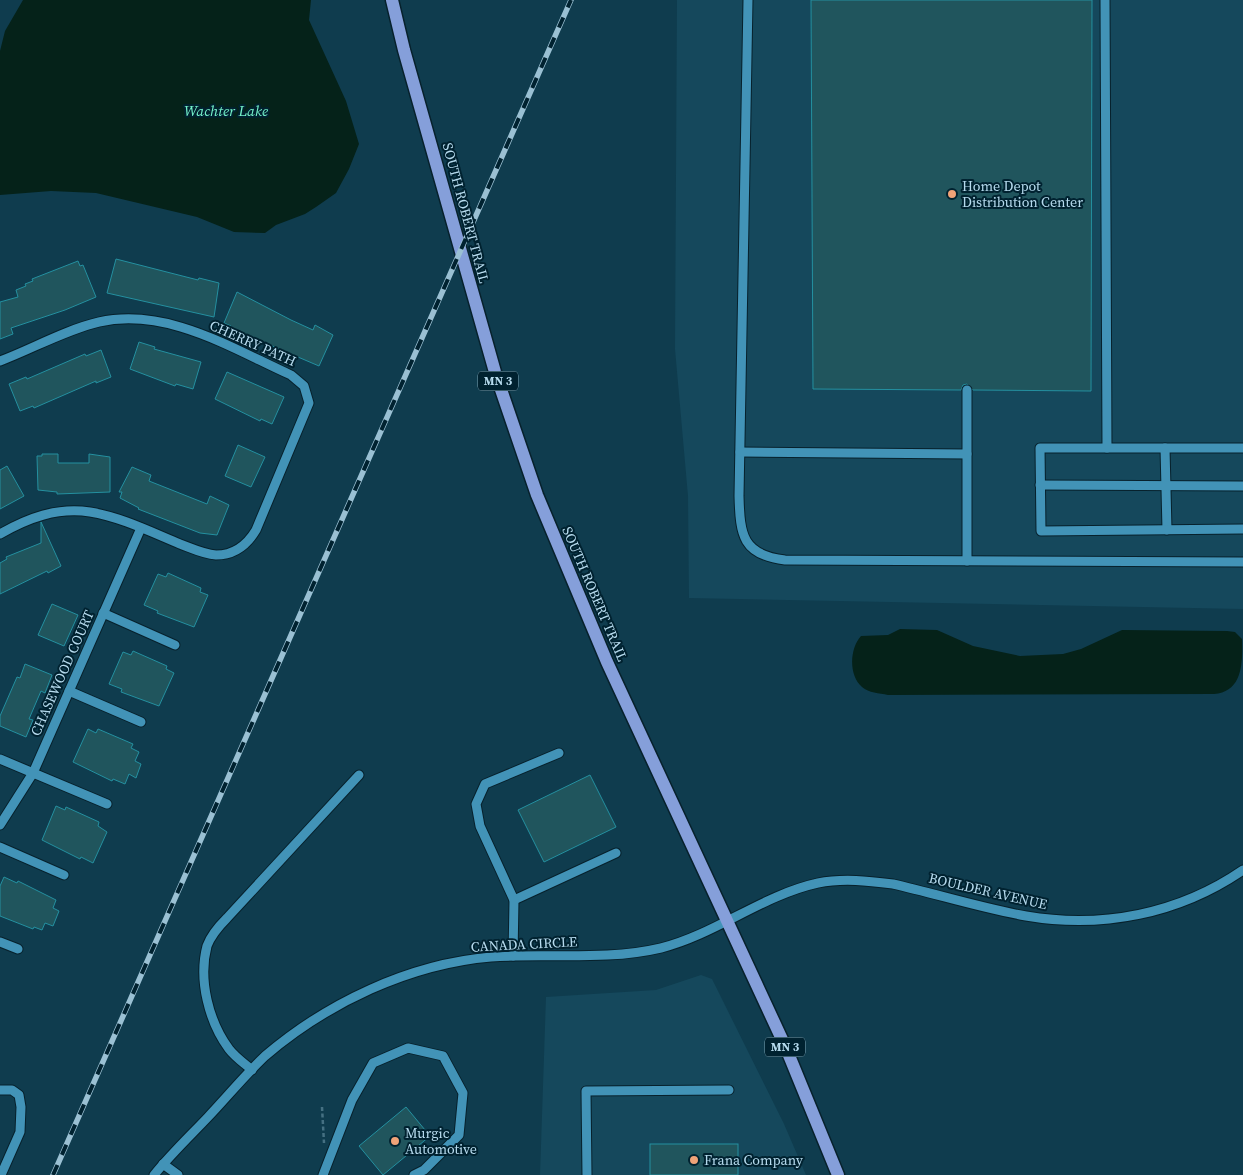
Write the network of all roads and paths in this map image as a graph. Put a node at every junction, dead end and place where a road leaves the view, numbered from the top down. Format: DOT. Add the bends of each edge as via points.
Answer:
graph roads {
  1 [pos="392,0"];
  2 [pos="748,0"];
  3 [pos="1105,0"];
  4 [pos="0,362"];
  5 [pos="968,390"];
  6 [pos="1108,448"];
  7 [pos="1165,448"];
  8 [pos="1243,448"];
  9 [pos="740,452"];
  10 [pos="967,454"];
  11 [pos="1040,485"];
  12 [pos="1166,486"];
  13 [pos="1243,486"];
  14 [pos="141,528"];
  15 [pos="1243,529"];
  16 [pos="1167,530"];
  17 [pos="0,534"];
  18 [pos="966,560"];
  19 [pos="1243,562"];
  20 [pos="103,613"];
  21 [pos="175,645"];
  22 [pos="69,691"];
  23 [pos="141,722"];
  24 [pos="559,753"];
  25 [pos="0,759"];
  26 [pos="33,773"];
  27 [pos="359,775"];
  28 [pos="107,804"];
  29 [pos="0,825"];
  30 [pos="0,847"];
  31 [pos="616,853"];
  32 [pos="1243,870"];
  33 [pos="64,875"];
  34 [pos="514,900"];
  35 [pos="726,922"];
  36 [pos="0,942"];
  37 [pos="18,949"];
  38 [pos="513,956"];
  39 [pos="252,1070"];
  40 [pos="0,1090"];
  41 [pos="729,1090"];
  42 [pos="322,1107"];
  43 [pos="163,1164"];
  44 [pos="324,1173"];
  45 [pos="1,1175"];
  46 [pos="154,1175"];
  47 [pos="178,1175"];
  48 [pos="414,1175"];
  49 [pos="587,1175"];
  50 [pos="838,1175"];
  1 -- 35 [label="main road, SOUTH ROBERT TRAIL / MN 3" via="495,372 525,460 607,662"];
  2 -- 9 [label="street"];
  3 -- 6 [label="street"];
  4 -- 14 [label="street, CHERRY PATH" via="83,327 130,318 162,321 193,331 296,378 307,392 306,414 252,537 240,548 225,554 202,552"];
  5 -- 10 [label="street"];
  6 -- 7 [label="street"];
  6 -- 11 [label="street" via="1040,448"];
  7 -- 8 [label="street"];
  7 -- 12 [label="street"];
  9 -- 10 [label="street"];
  9 -- 18 [label="street" via="743,534 756,553 766,558"];
  10 -- 18 [label="street"];
  11 -- 12 [label="street"];
  11 -- 16 [label="street" via="1041,531"];
  12 -- 13 [label="street"];
  12 -- 16 [label="street"];
  14 -- 17 [label="street" via="97,513 63,511 37,516"];
  14 -- 20 [label="street, CHASEWOOD COURT"];
  15 -- 16 [label="street"];
  18 -- 19 [label="street"];
  20 -- 21 [label="street"];
  20 -- 22 [label="street, CHASEWOOD COURT"];
  22 -- 23 [label="street"];
  22 -- 26 [label="street, CHASEWOOD COURT"];
  24 -- 34 [label="street" via="486,784 476,804 480,826"];
  25 -- 26 [label="street"];
  26 -- 28 [label="street"];
  26 -- 29 [label="street, CHASEWOOD COURT"];
  27 -- 39 [label="street" via="227,918 207,946 205,986 218,1034 230,1052"];
  30 -- 33 [label="street"];
  31 -- 34 [label="street"];
  32 -- 35 [label="street, BOULDER AVENUE" via="1181,904 1125,917 1052,920 893,884 842,880 802,887"];
  34 -- 38 [label="street"];
  35 -- 38 [label="street, CANADA CIRCLE" via="688,939 645,951"];
  35 -- 50 [label="main road, SOUTH ROBERT TRAIL / MN 3" via="797,1074"];
  36 -- 37 [label="street"];
  38 -- 39 [label="street, CANADA CIRCLE" via="443,965 386,983 344,1002 298,1030"];
  39 -- 43 [label="street, CANADA CIRCLE"];
  40 -- 45 [label="street" via="12,1090 19,1095 21,1107 20,1132"];
  41 -- 49 [label="street" via="586,1091"];
  42 -- 44 [label="path"];
  43 -- 46 [label="street, CANADA CIRCLE"];
  43 -- 47 [label="street"];
  44 -- 48 [label="street" via="352,1100 373,1063 408,1048 443,1056 464,1093 459,1135 424,1170"];
}
